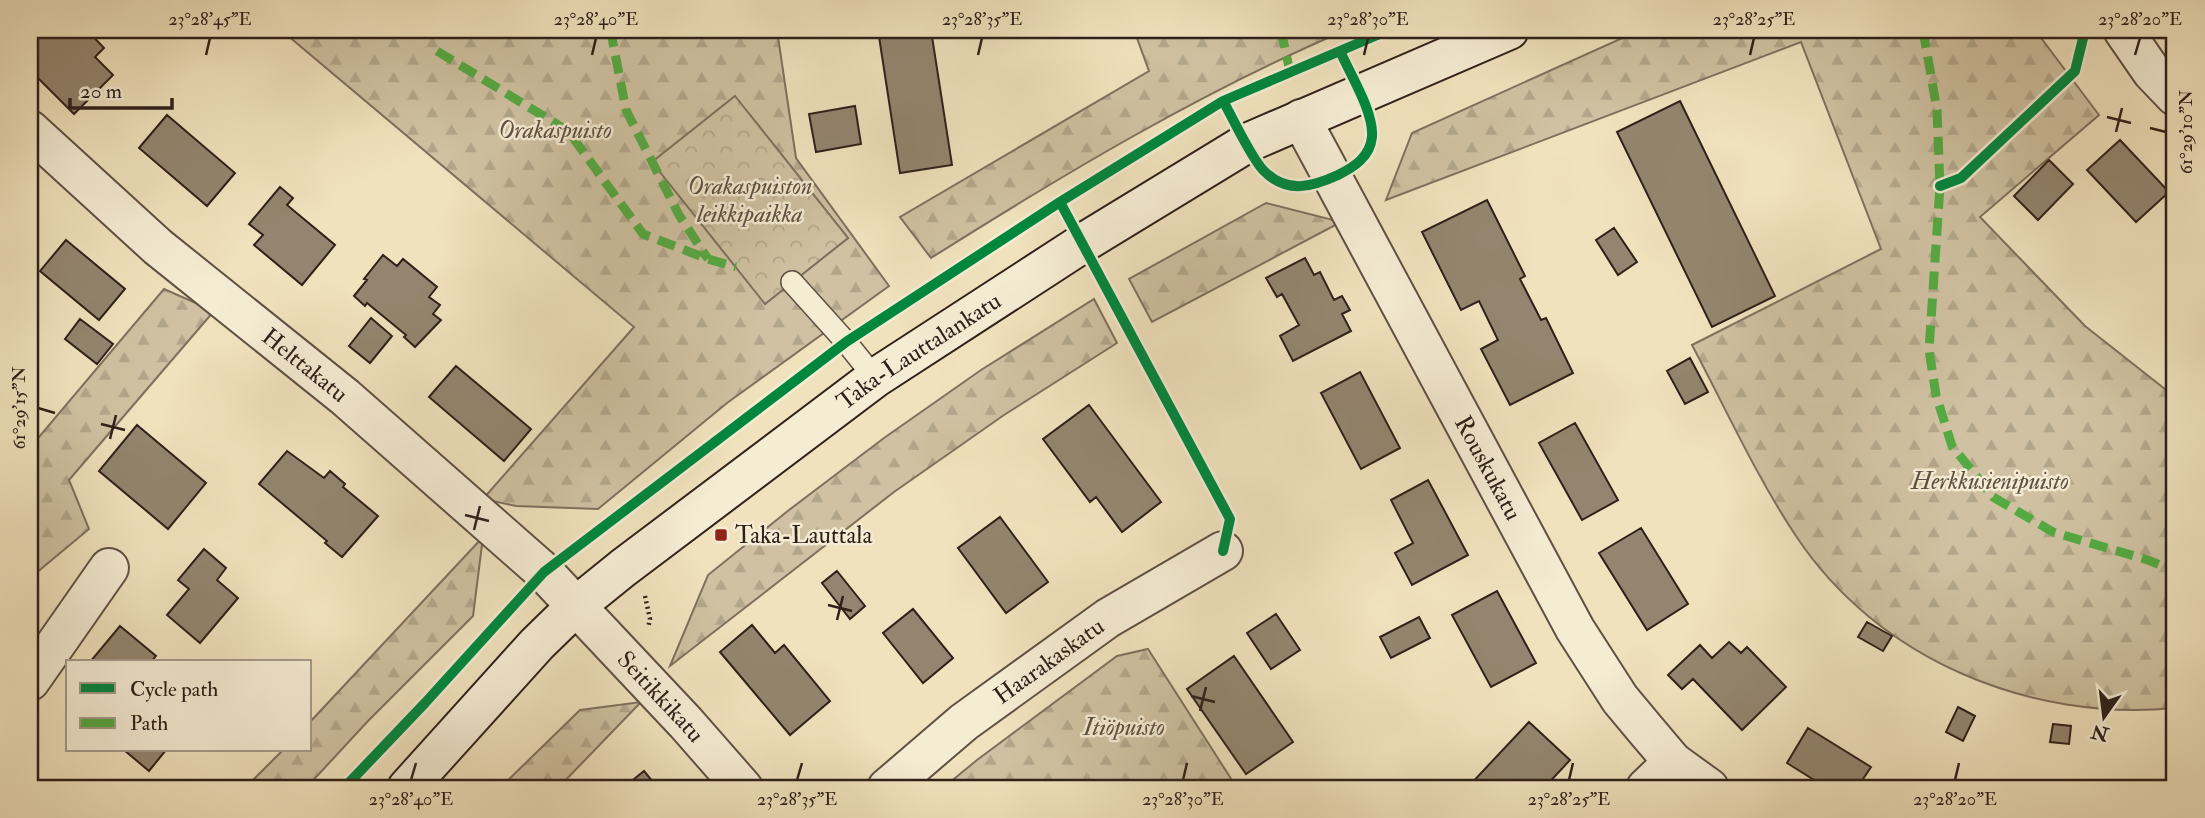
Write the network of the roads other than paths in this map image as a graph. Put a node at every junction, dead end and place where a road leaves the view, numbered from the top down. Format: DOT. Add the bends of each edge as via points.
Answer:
graph roads {
  1 [pos="1509,30"];
  2 [pos="2123,30"];
  3 [pos="2175,96"];
  4 [pos="1301,119"];
  5 [pos="30,130"];
  6 [pos="792,282"];
  7 [pos="875,378"];
  8 [pos="1223,551"];
  9 [pos="109,568"];
  10 [pos="576,606"];
  11 [pos="30,681"];
  12 [pos="1673,762"];
  13 [pos="407,788"];
  14 [pos="743,788"];
  15 [pos="887,788"];
  16 [pos="1646,788"];
  17 [pos="1709,788"];
  1 -- 4 [label="street, Taka-Lauttalankatu"];
  2 -- 3 [label="street"];
  4 -- 7 [label="street, Taka-Lauttalankatu" via="1247,143"];
  4 -- 12 [label="street, Rouskukatu" via="1575,629 1620,699"];
  5 -- 10 [label="street, Helttakatu" via="158,247 345,397 544,572"];
  6 -- 7 [label="lane"];
  7 -- 10 [label="street, Taka-Lauttalankatu"];
  8 -- 15 [label="street, Haarakaskatu" via="1108,618 964,722"];
  9 -- 11 [label="street"];
  10 -- 13 [label="street, Taka-Lauttalankatu"];
  10 -- 14 [label="street, Seitikkikatu"];
  12 -- 16 [label="street"];
  12 -- 17 [label="street, Rouskukatu"];
}
